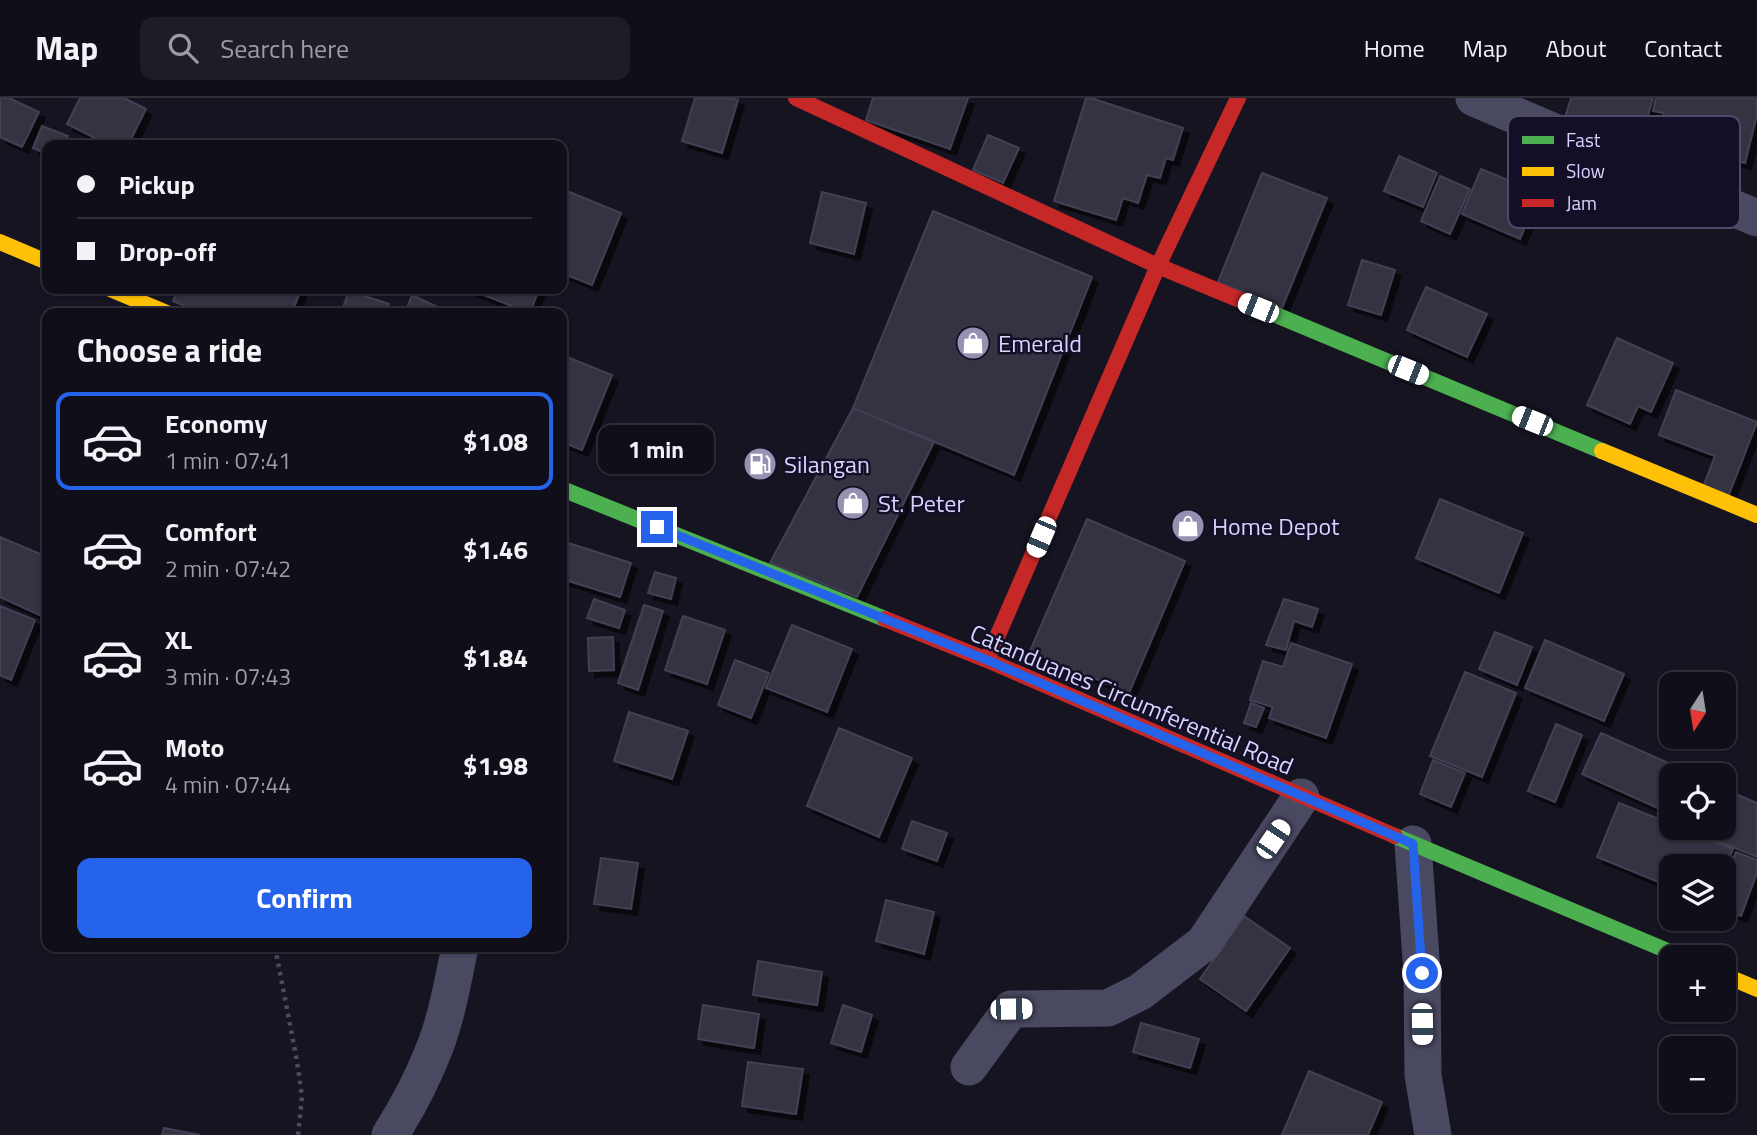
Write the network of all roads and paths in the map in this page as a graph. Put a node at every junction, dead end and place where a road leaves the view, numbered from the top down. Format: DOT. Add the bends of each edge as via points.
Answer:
graph roads {
  1 [pos="796,98"];
  2 [pos="1238,98"];
  3 [pos="1474,98"];
  4 [pos="1516,116"];
  5 [pos="1740,211"];
  6 [pos="1757,218"];
  7 [pos="0,242"];
  8 [pos="42,260"];
  9 [pos="1158,266"];
  10 [pos="122,294"];
  11 [pos="155,308"];
  12 [pos="567,491"];
  13 [pos="1757,515"];
  14 [pos="987,660"];
  15 [pos="1301,797"];
  16 [pos="1413,844"];
  17 [pos="1659,947"];
  18 [pos="276,952"];
  19 [pos="459,952"];
  20 [pos="1736,980"];
  21 [pos="1757,989"];
  22 [pos="969,1067"];
  23 [pos="298,1135"];
  24 [pos="390,1135"];
  25 [pos="1433,1135"];
  1 -- 9 [label="street"];
  2 -- 9 [label="street"];
  3 -- 4 [label="street"];
  5 -- 6 [label="street"];
  7 -- 8 [label="street"];
  9 -- 13 [label="street"];
  9 -- 14 [label="street"];
  10 -- 11 [label="street"];
  12 -- 14 [label="street, Catanduanes Circumferential Road"];
  14 -- 15 [label="street, Catanduanes Circumferential Road"];
  15 -- 16 [label="street, Catanduanes Circumferential Road"];
  15 -- 22 [label="street" via="1204,943 1140,992 1108,1008 1011,1009"];
  16 -- 17 [label="street, Catanduanes Circumferential Road"];
  16 -- 25 [label="street" via="1423,1075"];
  18 -- 23 [label="path" via="302,1097"];
  19 -- 24 [label="street" via="436,1045 410,1104"];
  20 -- 21 [label="street"];
}
